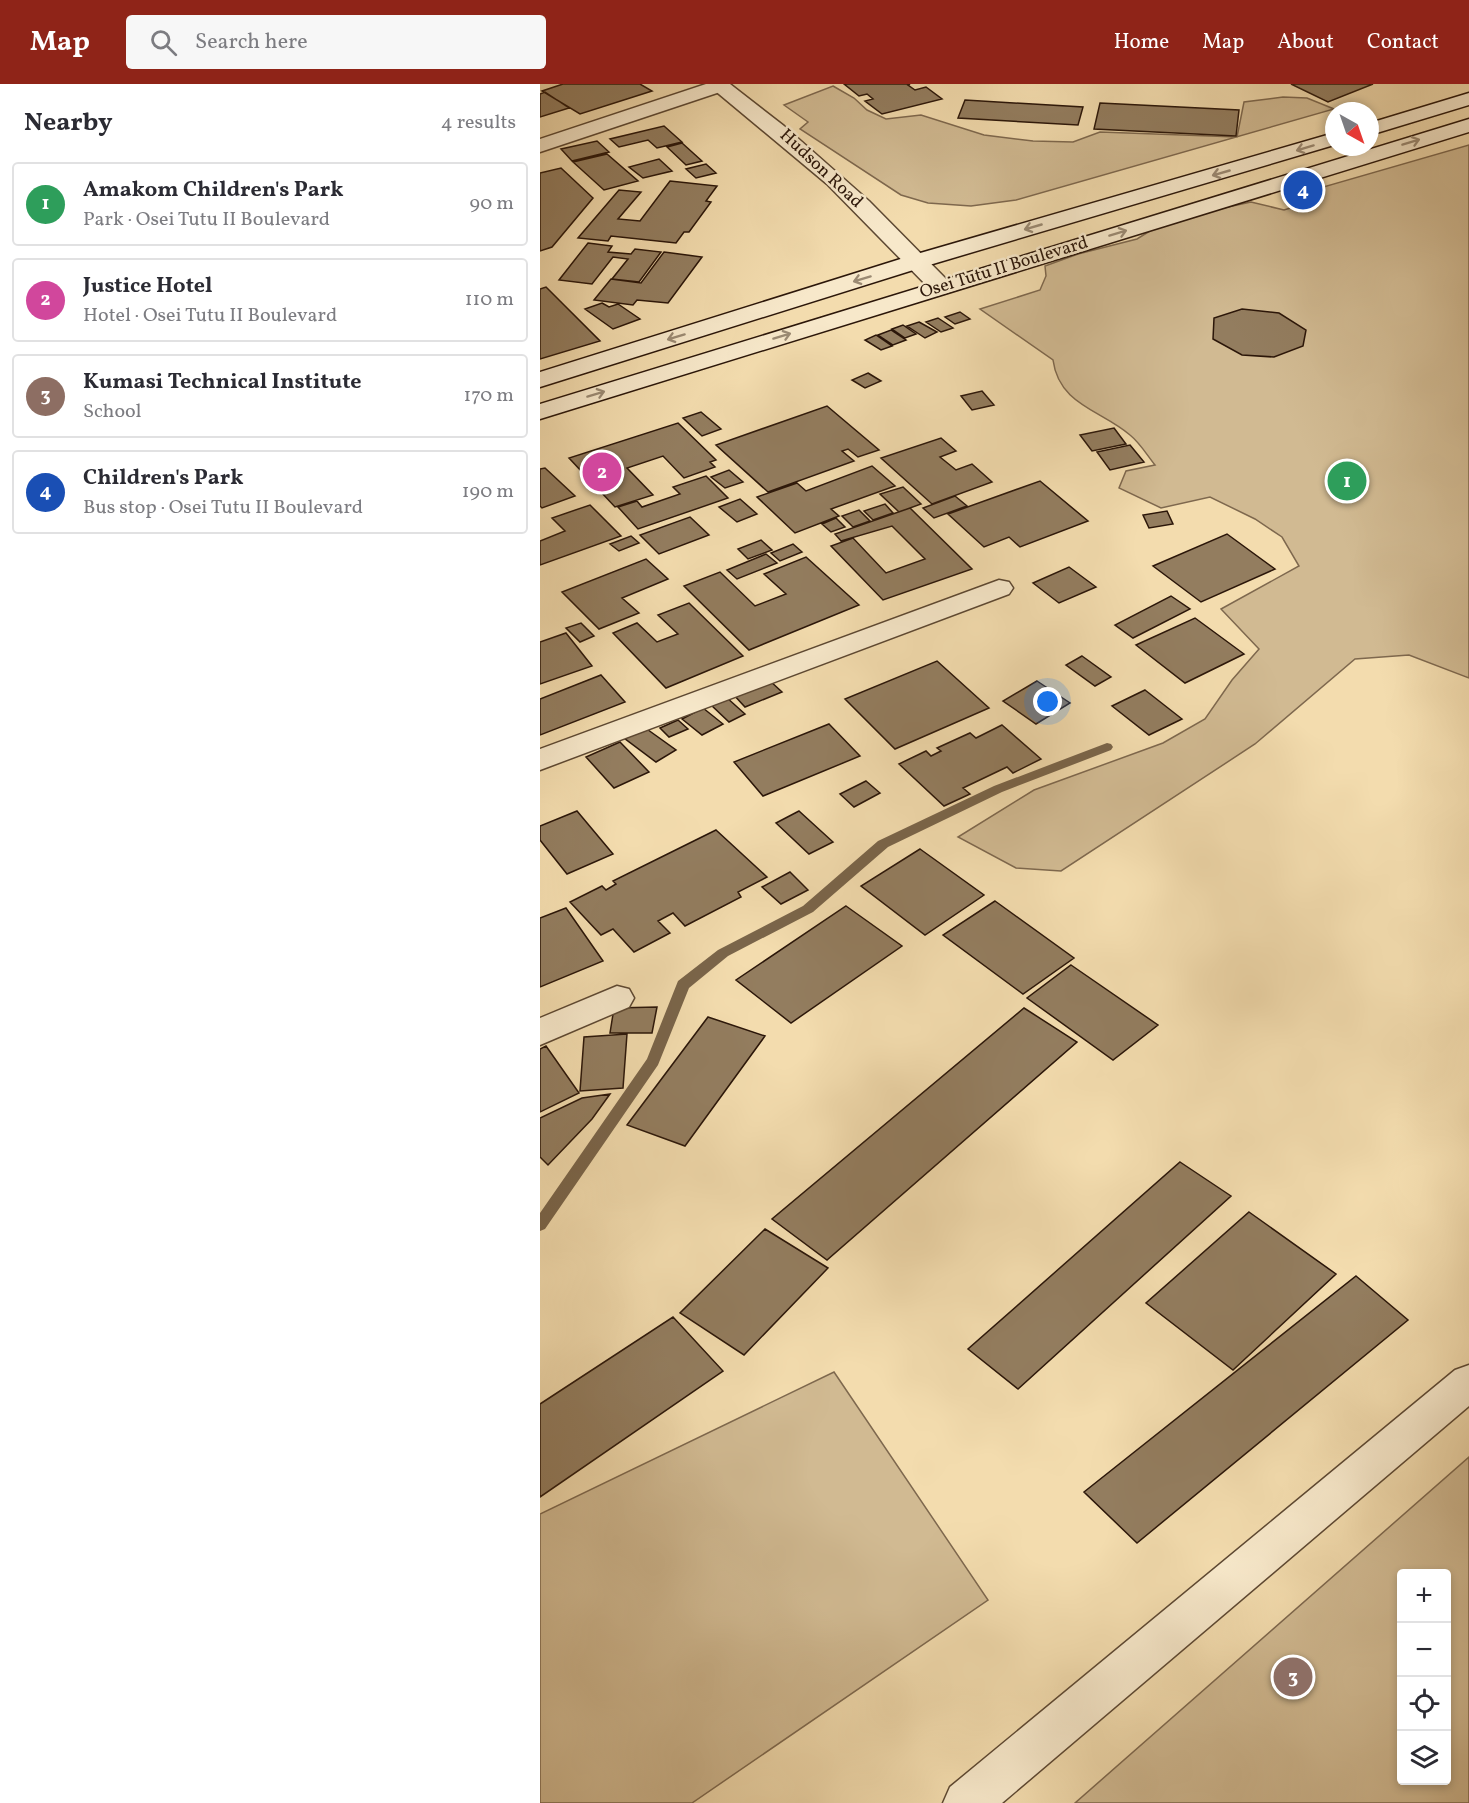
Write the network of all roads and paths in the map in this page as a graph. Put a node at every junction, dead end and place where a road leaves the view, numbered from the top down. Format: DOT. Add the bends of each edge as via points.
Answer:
graph roads {
  1 [pos="718,85"];
  2 [pos="1469,99"];
  3 [pos="1469,124"];
  4 [pos="1379,126"];
  5 [pos="1325,143"];
  6 [pos="540,146"];
  7 [pos="918,261"];
  8 [pos="941,287"];
  9 [pos="540,380"];
  10 [pos="540,412"];
  11 [pos="999,588"];
  12 [pos="540,760"];
  13 [pos="617,998"];
  14 [pos="540,1032"];
  15 [pos="1469,1382"];
  16 [pos="966,1803"];
  1 -- 6 [label="main road"];
  1 -- 7 [label="main road, Hudson Road" via="800,148"];
  2 -- 4 [label="main road"];
  8 -- 3 [label="main road, Osei Tutu II Boulevard, one-way"];
  5 -- 7 [label="main road, Osei Tutu II Boulevard, one-way"];
  7 -- 8 [label="main road, Hudson Road"];
  7 -- 9 [label="main road, Osei Tutu II Boulevard, one-way"];
  10 -- 8 [label="main road, Osei Tutu II Boulevard, one-way"];
  11 -- 12 [label="main road"];
  13 -- 14 [label="main road"];
  15 -- 16 [label="main road"];
}
